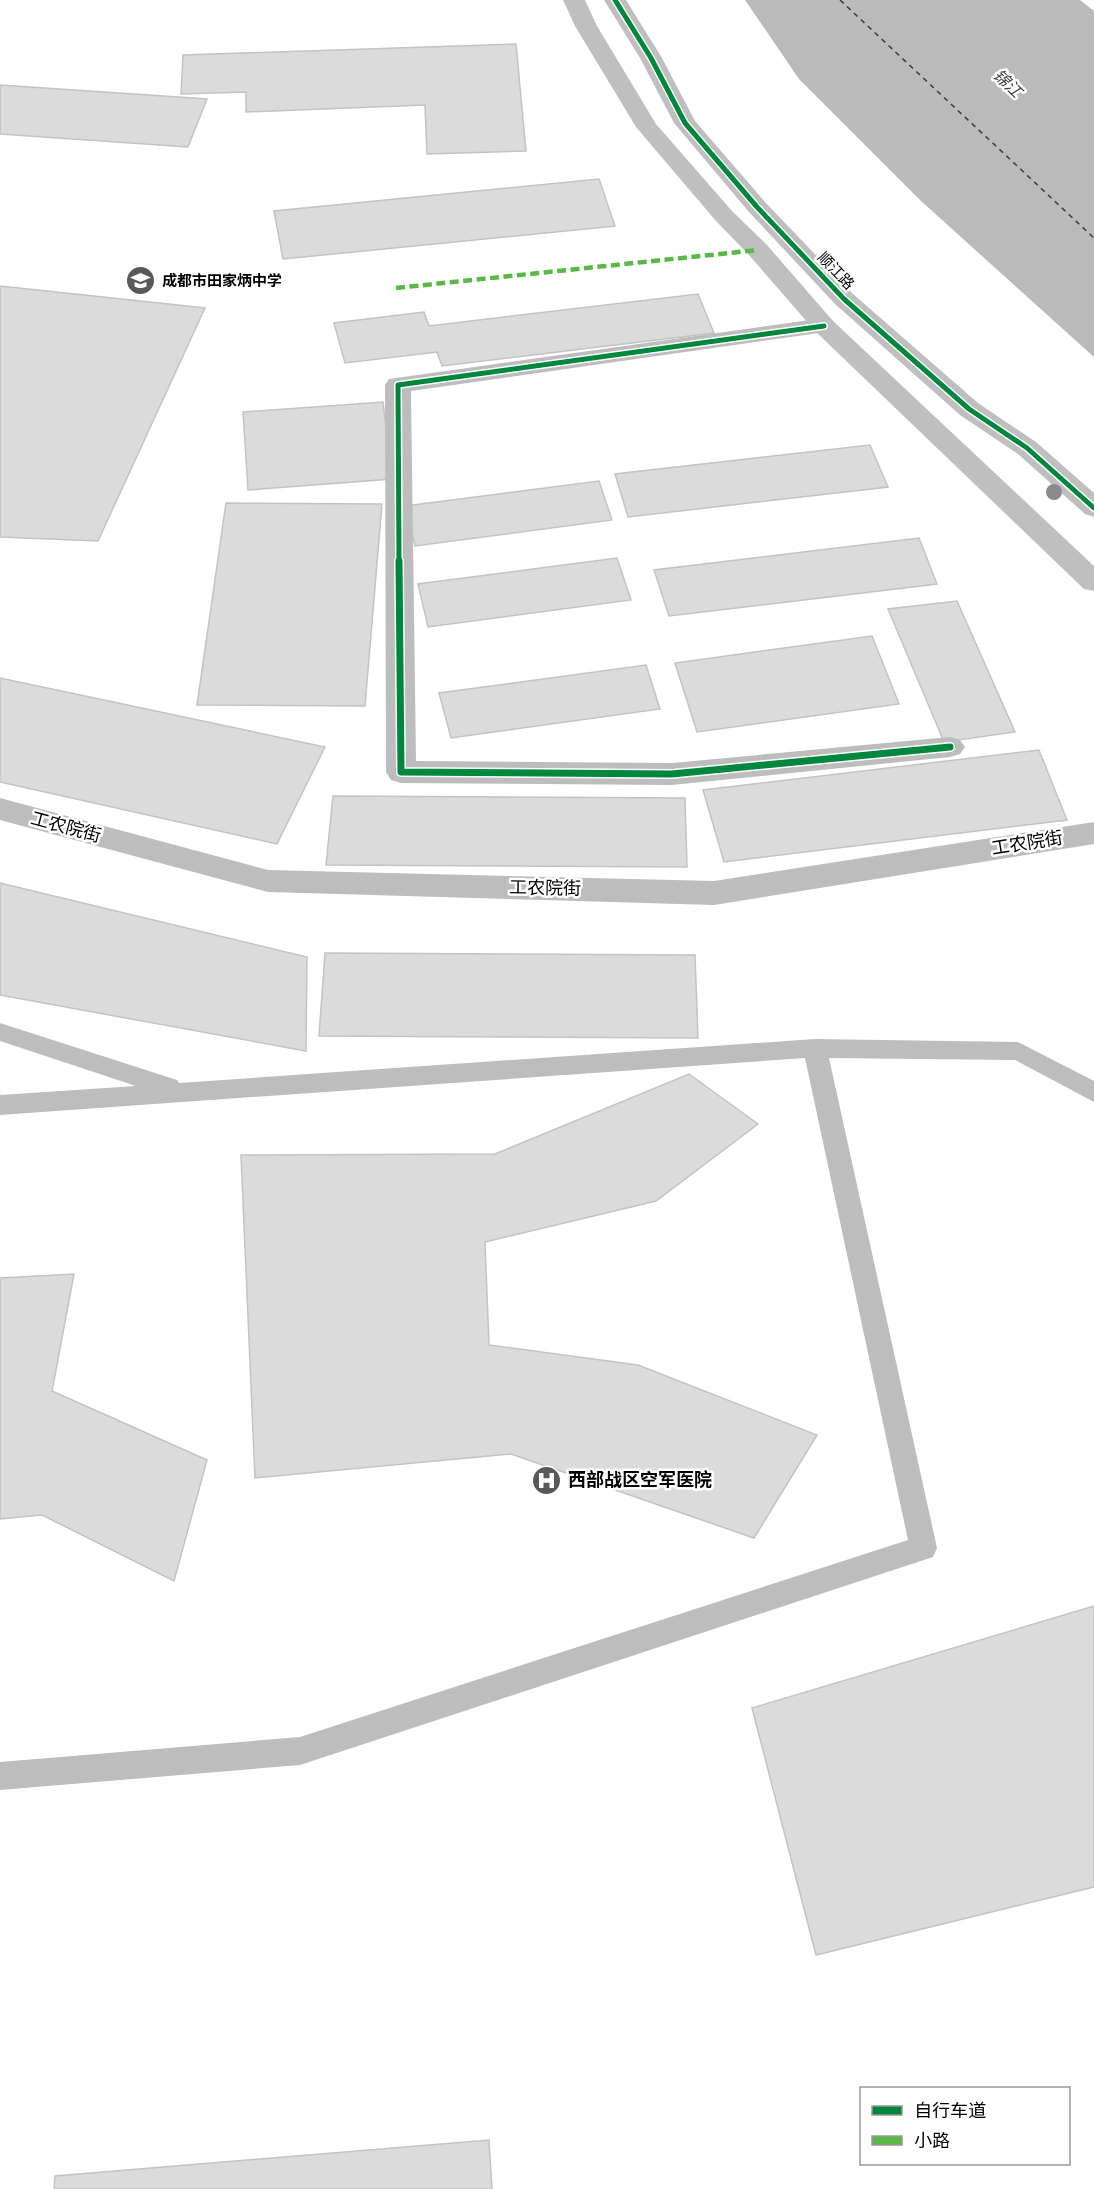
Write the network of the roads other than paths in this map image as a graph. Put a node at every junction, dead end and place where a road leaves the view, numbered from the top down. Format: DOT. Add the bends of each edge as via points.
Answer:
graph roads {
  1 [pos="574,0"];
  2 [pos="615,0"];
  3 [pos="824,326"];
  4 [pos="1094,508"];
  5 [pos="1094,582"];
  6 [pos="950,747"];
  7 [pos="0,809"];
  8 [pos="1094,833"];
  9 [pos="0,1032"];
  10 [pos="815,1048"];
  11 [pos="180,1090"];
  12 [pos="1094,1092"];
  13 [pos="0,1105"];
  14 [pos="0,1776"];
  1 -- 3 [label="main road" via="647,127"];
  2 -- 4 [label="main road, 顺江路" via="685,123 757,207 844,299 969,409 1028,448"];
  3 -- 5 [label="main road"];
  3 -- 6 [label="street" via="398,385 401,771 672,774"];
  7 -- 8 [label="street, 工农院街" via="268,881 714,893"];
  9 -- 11 [label="lane"];
  10 -- 11 [label="lane"];
  10 -- 12 [label="lane" via="1018,1051"];
  10 -- 14 [label="lane" via="923,1548 300,1751"];
  11 -- 13 [label="lane"];
}
